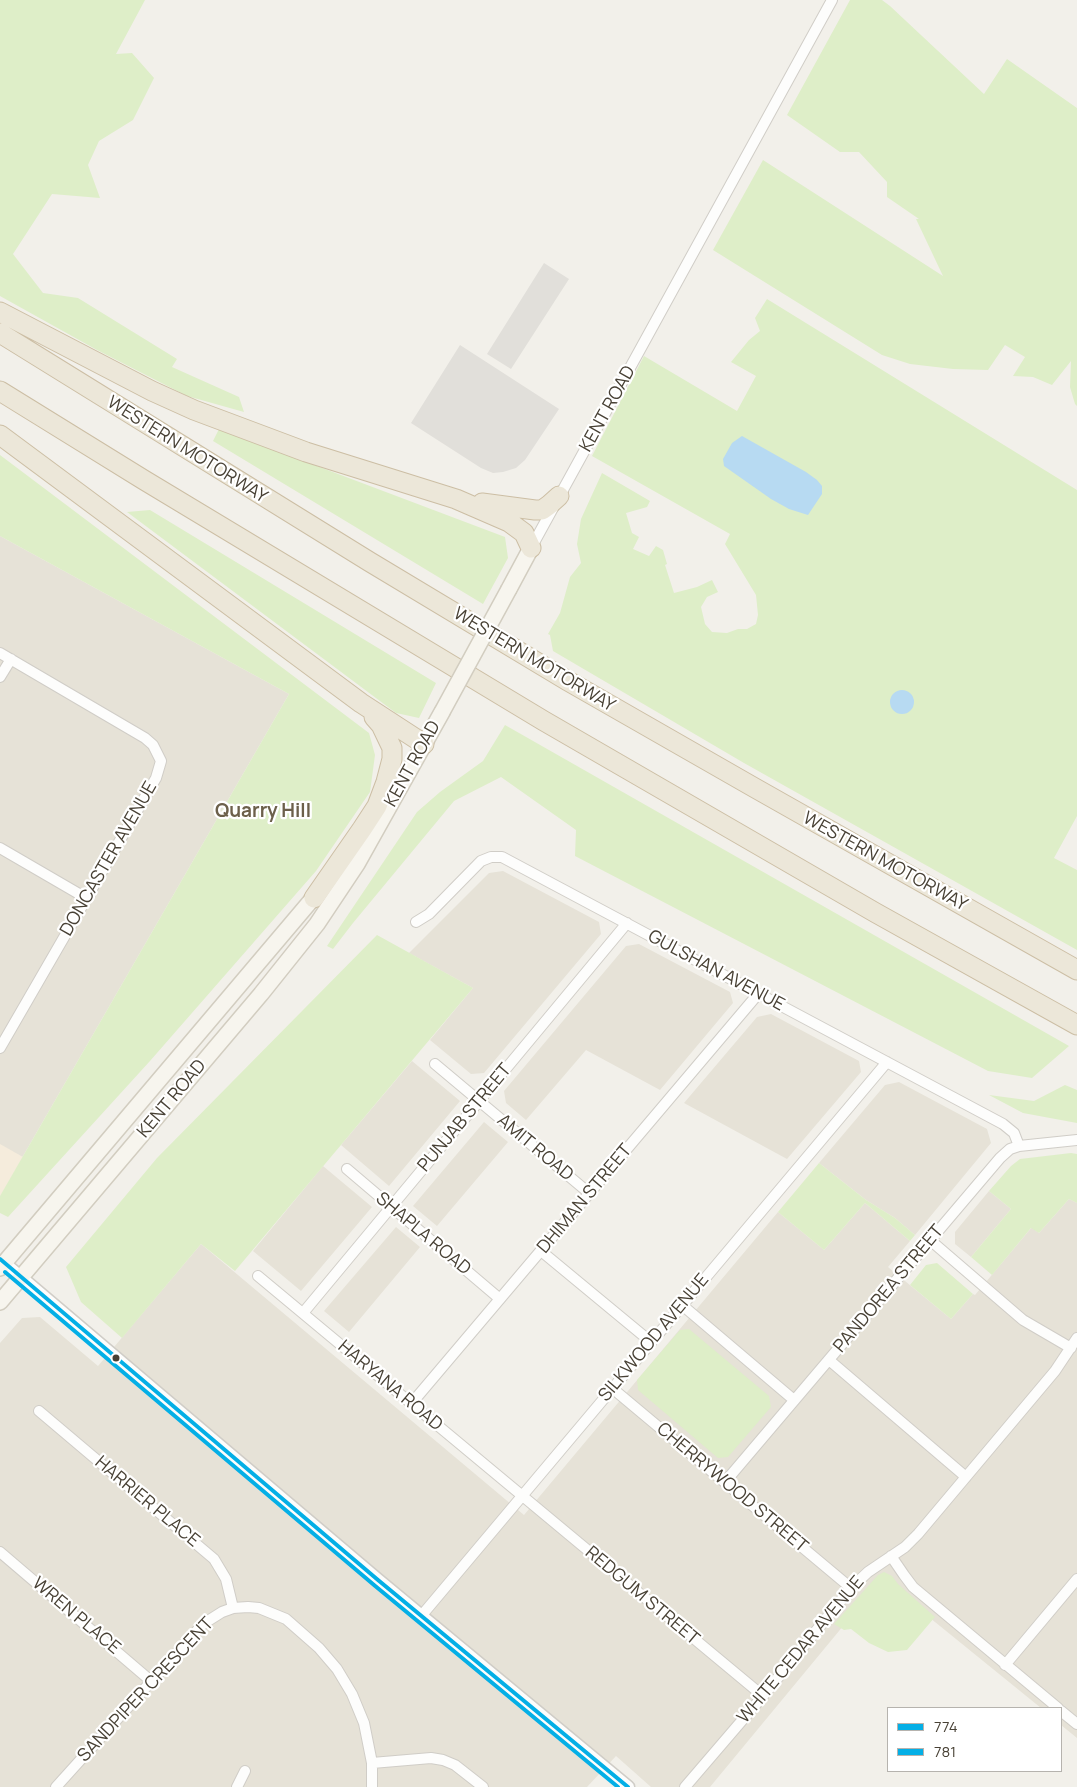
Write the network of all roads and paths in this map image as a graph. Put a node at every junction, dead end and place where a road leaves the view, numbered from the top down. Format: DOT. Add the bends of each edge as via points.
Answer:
graph roads {
  1 [pos="832,0"];
  2 [pos="0,312"];
  3 [pos="0,333"];
  4 [pos="0,391"];
  5 [pos="0,435"];
  6 [pos="559,496"];
  7 [pos="456,499"];
  8 [pos="531,548"];
  9 [pos="0,653"];
  10 [pos="11,659"];
  11 [pos="0,677"];
  12 [pos="360,703"];
  13 [pos="424,744"];
  14 [pos="383,817"];
  15 [pos="0,848"];
  16 [pos="86,898"];
  17 [pos="314,898"];
  18 [pos="416,922"];
  19 [pos="627,923"];
  20 [pos="1077,970"];
  21 [pos="758,994"];
  22 [pos="1077,1024"];
  23 [pos="1,1043"];
  24 [pos="887,1062"];
  25 [pos="435,1064"];
  26 [pos="479,1101"];
  27 [pos="1077,1140"];
  28 [pos="1019,1146"];
  29 [pos="347,1169"];
  30 [pos="589,1193"];
  31 [pos="391,1207"];
  32 [pos="930,1240"];
  33 [pos="541,1251"];
  34 [pos="1,1263"];
  35 [pos="258,1276"];
  36 [pos="21,1277"];
  37 [pos="500,1299"];
  38 [pos="0,1302"];
  39 [pos="682,1305"];
  40 [pos="303,1313"];
  41 [pos="1077,1338"];
  42 [pos="650,1342"];
  43 [pos="1071,1348"];
  44 [pos="829,1360"];
  45 [pos="612,1388"];
  46 [pos="794,1400"];
  47 [pos="411,1404"];
  48 [pos="39,1411"];
  49 [pos="966,1477"];
  50 [pos="725,1482"];
  51 [pos="521,1496"];
  52 [pos="0,1552"];
  53 [pos="891,1556"];
  54 [pos="1077,1579"];
  55 [pos="851,1588"];
  56 [pos="233,1608"];
  57 [pos="422,1615"];
  58 [pos="1005,1664"];
  59 [pos="151,1681"];
  60 [pos="763,1696"];
  61 [pos="1057,1707"];
  62 [pos="1062,1712"];
  63 [pos="1077,1724"];
  64 [pos="372,1763"];
  65 [pos="245,1771"];
  66 [pos="56,1787"];
  67 [pos="237,1787"];
  68 [pos="372,1787"];
  69 [pos="483,1787"];
  70 [pos="628,1787"];
  71 [pos="685,1787"];
  1 -- 6 [label="street, KENT ROAD"];
  2 -- 7 [label="highway" via="194,410 306,452"];
  3 -- 20 [label="highway, WESTERN MOTORWAY" via="568,681"];
  4 -- 22 [label="highway" via="544,721"];
  5 -- 12 [label="highway"];
  6 -- 7 [label="highway" via="542,510"];
  6 -- 8 [label="street, KENT ROAD"];
  7 -- 8 [label="highway" via="509,522 524,533"];
  8 -- 13 [label="main road, KENT ROAD, bridge"];
  9 -- 10 [label="street, DONCASTER AVENUE"];
  10 -- 11 [label="street"];
  10 -- 16 [label="street, DONCASTER AVENUE" via="145,738 160,756 157,776"];
  12 -- 13 [label="highway"];
  12 -- 17 [label="highway" via="388,737 392,748 390,770 377,806"];
  13 -- 14 [label="main road, KENT ROAD"];
  14 -- 17 [label="main road, KENT ROAD"];
  14 -- 36 [label="main road, KENT ROAD" via="358,864 290,959"];
  15 -- 16 [label="street"];
  16 -- 23 [label="street, DONCASTER AVENUE"];
  17 -- 34 [label="main road, KENT ROAD"];
  18 -- 19 [label="street, GULSHAN AVENUE" via="430,914 481,861 494,856 506,859"];
  19 -- 21 [label="street, GULSHAN AVENUE"];
  19 -- 26 [label="street, PUNJAB STREET"];
  21 -- 24 [label="street, GULSHAN AVENUE"];
  21 -- 30 [label="street, DHIMAN STREET"];
  24 -- 28 [label="street, GULSHAN AVENUE" via="1004,1124 1014,1133"];
  24 -- 39 [label="street, SILKWOOD AVENUE"];
  25 -- 26 [label="street, AMIT ROAD"];
  26 -- 30 [label="street, AMIT ROAD"];
  26 -- 31 [label="street, PUNJAB STREET"];
  27 -- 28 [label="street, PANDOREA STREET"];
  28 -- 32 [label="street, PANDOREA STREET" via="998,1160"];
  29 -- 31 [label="street, SHAPLA ROAD"];
  30 -- 33 [label="street, DHIMAN STREET"];
  31 -- 37 [label="street, SHAPLA ROAD"];
  31 -- 40 [label="street, PUNJAB STREET"];
  32 -- 43 [label="street" via="1022,1320"];
  32 -- 44 [label="street, PANDOREA STREET"];
  33 -- 37 [label="street, DHIMAN STREET"];
  33 -- 42 [label="street"];
  34 -- 36 [label="street"];
  35 -- 40 [label="street, HARYANA ROAD"];
  36 -- 38 [label="main road, KENT ROAD"];
  36 -- 57 [label="street"];
  37 -- 47 [label="street, DHIMAN STREET"];
  39 -- 42 [label="street, SILKWOOD AVENUE"];
  39 -- 46 [label="street"];
  40 -- 47 [label="street, HARYANA ROAD"];
  41 -- 43 [label="street, WHITE CEDAR AVENUE"];
  42 -- 45 [label="street, SILKWOOD AVENUE"];
  43 -- 49 [label="street, WHITE CEDAR AVENUE"];
  44 -- 46 [label="street, PANDOREA STREET"];
  44 -- 49 [label="street"];
  45 -- 50 [label="street, CHERRYWOOD STREET"];
  45 -- 51 [label="street, SILKWOOD AVENUE"];
  46 -- 50 [label="street, PANDOREA STREET"];
  47 -- 51 [label="street, HARYANA ROAD"];
  48 -- 56 [label="street, HARRIER PLACE" via="214,1559 226,1579"];
  49 -- 53 [label="street, WHITE CEDAR AVENUE" via="914,1539"];
  50 -- 55 [label="street, CHERRYWOOD STREET"];
  51 -- 57 [label="street, SILKWOOD AVENUE"];
  51 -- 60 [label="street, REDGUM STREET"];
  52 -- 59 [label="street, WREN PLACE"];
  53 -- 55 [label="street, WHITE CEDAR AVENUE"];
  53 -- 58 [label="street" via="913,1587"];
  54 -- 58 [label="street"];
  55 -- 60 [label="street, WHITE CEDAR AVENUE"];
  56 -- 59 [label="street, SANDPIPER CRESCENT" via="204,1624"];
  56 -- 64 [label="street, SANDPIPER CRESCENT" via="259,1608 278,1615 295,1626 328,1658 359,1710 368,1736"];
  57 -- 70 [label="street"];
  58 -- 61 [label="street"];
  59 -- 66 [label="street, SANDPIPER CRESCENT"];
  60 -- 71 [label="street, WHITE CEDAR AVENUE"];
  62 -- 63 [label="street"];
  64 -- 68 [label="street, SANDPIPER CRESCENT"];
  64 -- 69 [label="street" via="431,1758 443,1760 455,1765"];
  65 -- 67 [label="street"];
}
